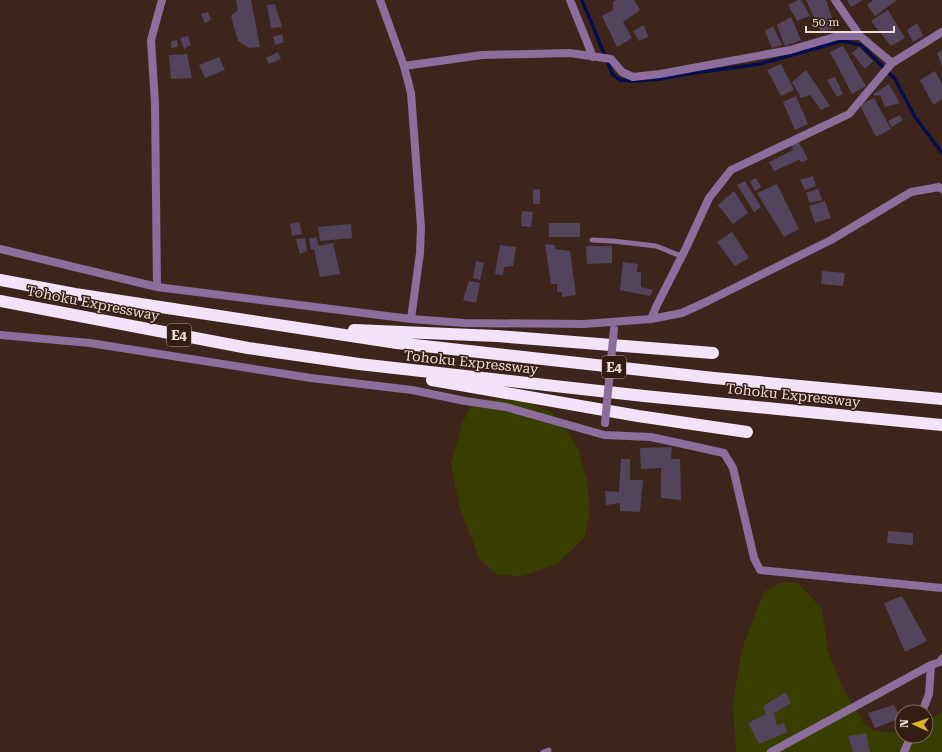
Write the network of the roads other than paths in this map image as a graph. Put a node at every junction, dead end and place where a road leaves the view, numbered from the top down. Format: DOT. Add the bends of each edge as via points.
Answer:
graph roads {
  1 [pos="162,0"];
  2 [pos="380,0"];
  3 [pos="570,0"];
  4 [pos="835,0"];
  5 [pos="942,32"];
  6 [pos="860,36"];
  7 [pos="596,57"];
  8 [pos="891,63"];
  9 [pos="404,66"];
  10 [pos="942,189"];
  11 [pos="592,240"];
  12 [pos="0,248"];
  13 [pos="681,256"];
  14 [pos="0,280"];
  15 [pos="158,287"];
  16 [pos="0,301"];
  17 [pos="411,319"];
  18 [pos="651,319"];
  19 [pos="614,325"];
  20 [pos="287,327"];
  21 [pos="0,335"];
  22 [pos="713,352"];
  23 [pos="359,364"];
  24 [pos="942,399"];
  25 [pos="942,425"];
  26 [pos="747,432"];
  27 [pos="604,435"];
  28 [pos="942,588"];
  29 [pos="942,659"];
  30 [pos="931,665"];
  31 [pos="925,704"];
  32 [pos="549,750"];
  33 [pos="543,752"];
  34 [pos="771,752"];
  1 -- 15 [label="street" via="151,40 155,104"];
  2 -- 9 [label="street"];
  3 -- 7 [label="street"];
  4 -- 6 [label="street"];
  5 -- 8 [label="street"];
  6 -- 7 [label="street" via="838,36 790,50 633,77 622,72 611,59"];
  6 -- 8 [label="street"];
  7 -- 9 [label="street" via="570,54 482,55"];
  8 -- 13 [label="street" via="849,114 731,170 709,198"];
  9 -- 17 [label="street" via="411,93 421,227"];
  10 -- 18 [label="street" via="910,192 831,240 708,301 682,313"];
  11 -- 13 [label="lane" via="656,246"];
  12 -- 15 [label="street"];
  13 -- 18 [label="street"];
  14 -- 20 [label="highway, Tohoku Expressway / E4"];
  15 -- 17 [label="street"];
  16 -- 23 [label="highway, Tohoku Expressway / E4" via="248,348"];
  17 -- 19 [label="street" via="464,323"];
  18 -- 19 [label="street"];
  19 -- 27 [label="street, bridge"];
  20 -- 22 [label="highway" via="497,336"];
  20 -- 24 [label="highway, Tohoku Expressway / E4" via="397,343 714,378"];
  21 -- 27 [label="street" via="90,343 311,378 412,390 506,407"];
  23 -- 25 [label="highway, Tohoku Expressway / E4" via="644,396"];
  23 -- 26 [label="highway" via="466,386"];
  27 -- 28 [label="street" via="651,437 724,453 733,468 754,558 760,570"];
  29 -- 30 [label="street"];
  30 -- 31 [label="street" via="929,694"];
  30 -- 34 [label="street"];
  32 -- 33 [label="lane"];
}
